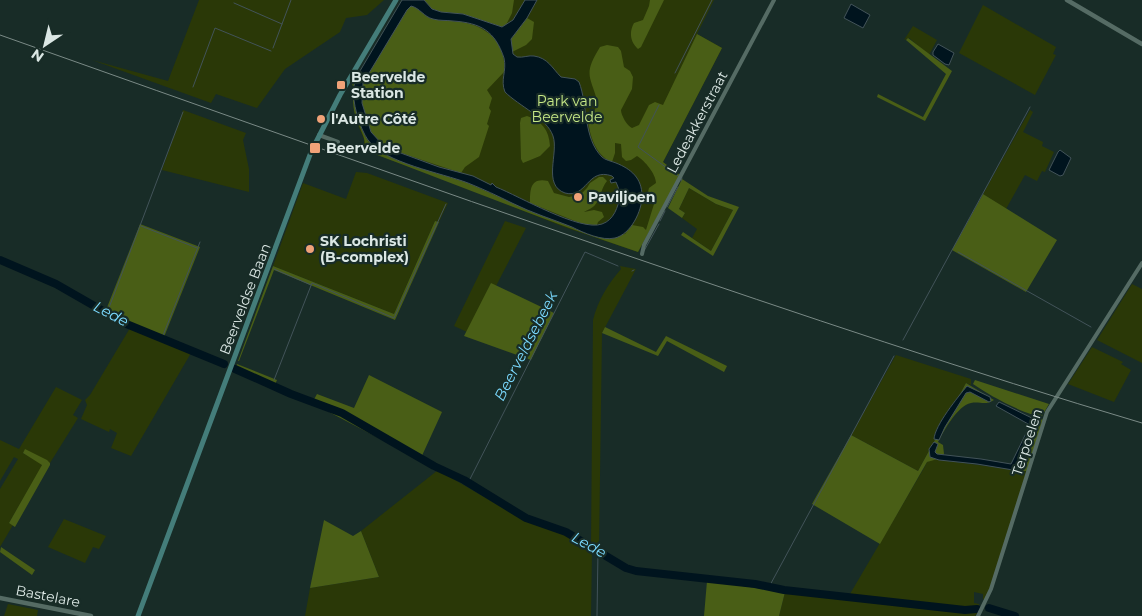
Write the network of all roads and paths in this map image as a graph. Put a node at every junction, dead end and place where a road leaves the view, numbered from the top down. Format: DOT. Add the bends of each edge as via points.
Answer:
graph roads {
  1 [pos="396,0"];
  2 [pos="774,0"];
  3 [pos="1067,0"];
  4 [pos="1142,44"];
  5 [pos="319,135"];
  6 [pos="338,142"];
  7 [pos="642,254"];
  8 [pos="1142,263"];
  9 [pos="0,598"];
  10 [pos="91,616"];
  11 [pos="138,616"];
  12 [pos="978,616"];
  1 -- 5 [label="main road, Beerveldse Baan"];
  2 -- 7 [label="street, Ledeakkerstraat"];
  3 -- 4 [label="street"];
  5 -- 6 [label="street"];
  5 -- 11 [label="main road, Beerveldse Baan"];
  8 -- 12 [label="street, Terpoelen" via="1047,412 991,589"];
  9 -- 10 [label="street, Bastelare"];
}
